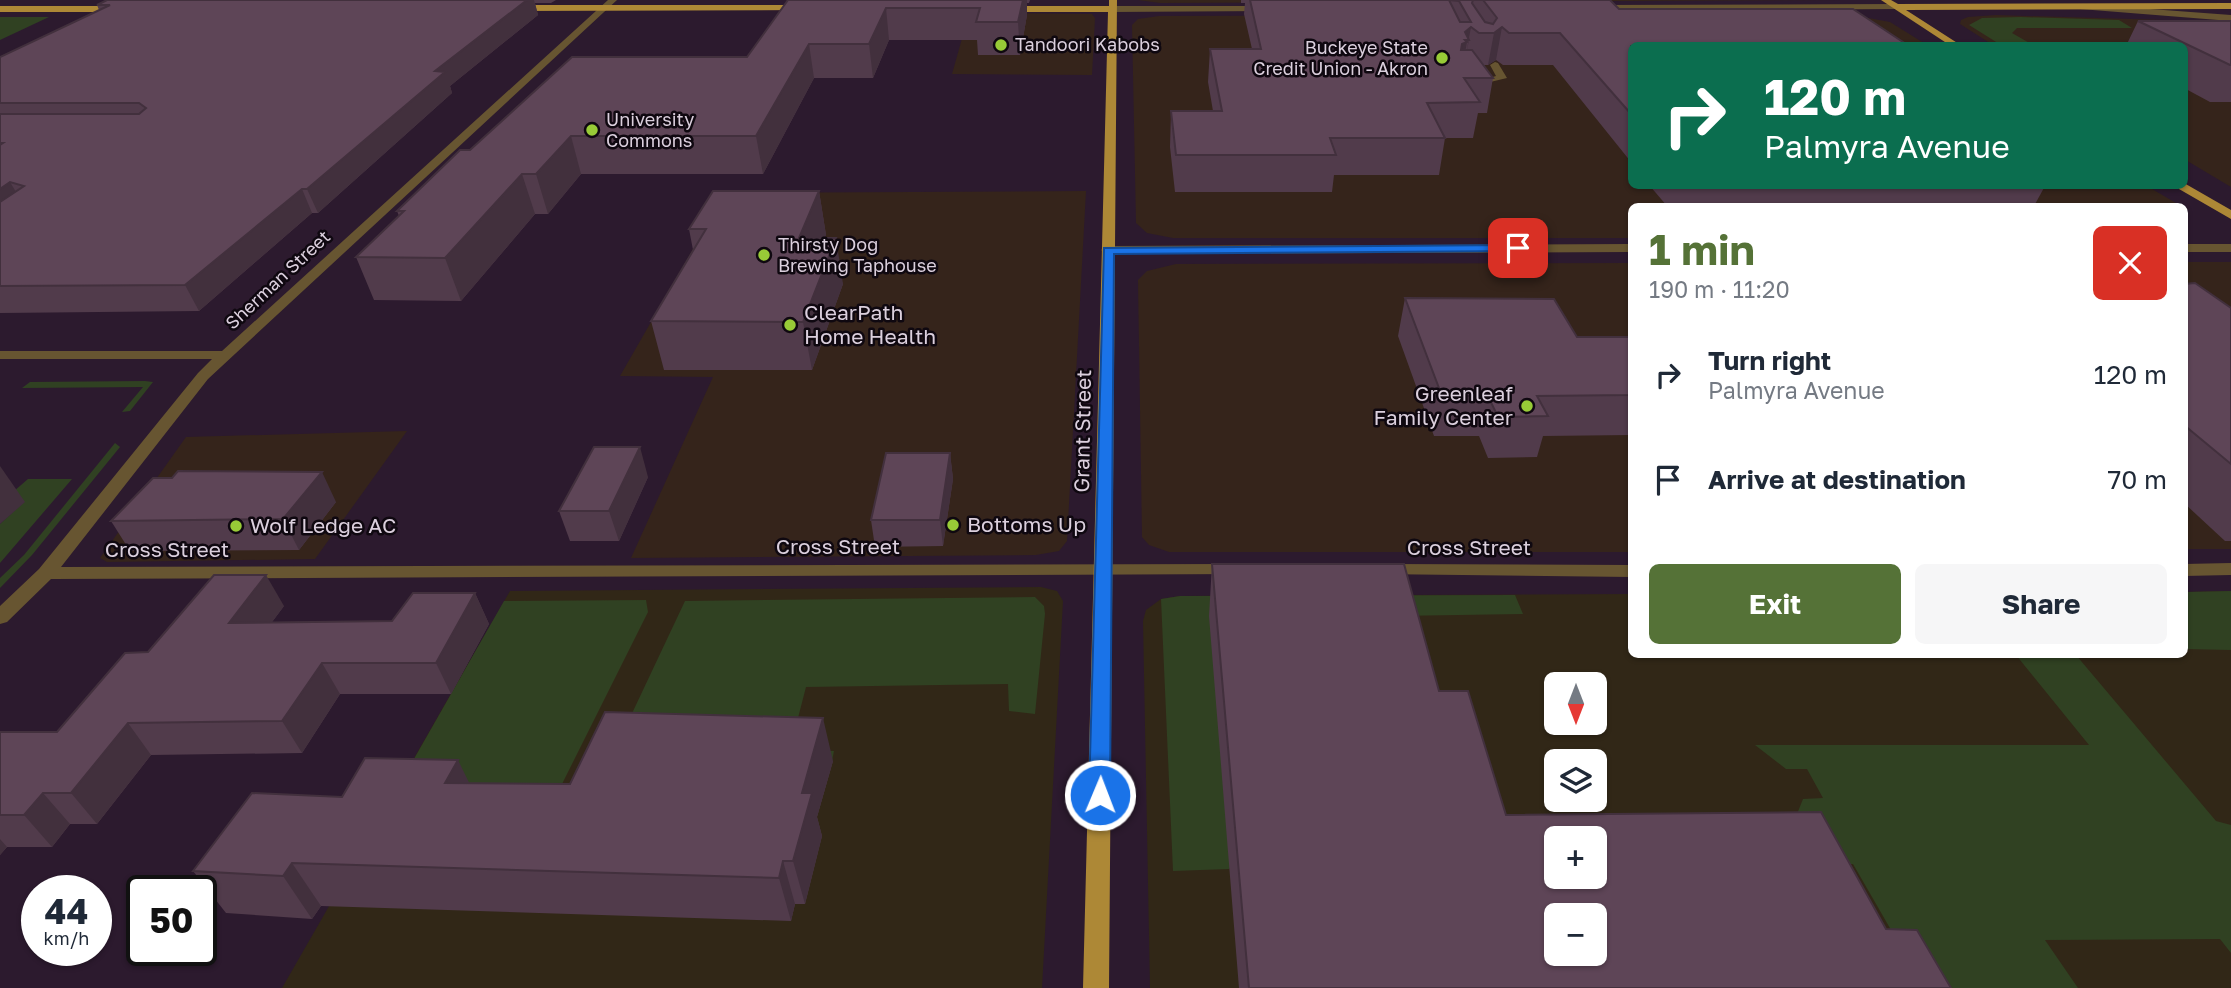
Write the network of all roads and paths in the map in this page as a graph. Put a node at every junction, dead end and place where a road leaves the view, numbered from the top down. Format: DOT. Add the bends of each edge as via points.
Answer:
graph roads {
  1 [pos="121,0"];
  2 [pos="1885,0"];
  3 [pos="2108,0"];
  4 [pos="608,4"];
  5 [pos="1112,4"];
  6 [pos="2231,5"];
  7 [pos="2073,6"];
  8 [pos="1896,7"];
  9 [pos="505,8"];
  10 [pos="820,8"];
  11 [pos="1587,8"];
  12 [pos="0,9"];
  13 [pos="102,9"];
  14 [pos="135,9"];
  15 [pos="990,9"];
  16 [pos="1272,9"];
  17 [pos="2116,10"];
  18 [pos="2231,18"];
  19 [pos="80,19"];
  20 [pos="2143,24"];
  21 [pos="1952,42"];
  22 [pos="1482,65"];
  23 [pos="1495,65"];
  24 [pos="1476,81"];
  25 [pos="1490,81"];
  26 [pos="2188,189"];
  27 [pos="2231,215"];
  28 [pos="1628,248"];
  29 [pos="2188,248"];
  30 [pos="2231,248"];
  31 [pos="1108,250"];
  32 [pos="0,355"];
  33 [pos="224,355"];
  34 [pos="1104,569"];
  35 [pos="2231,569"];
  36 [pos="1254,570"];
  37 [pos="1364,570"];
  38 [pos="2188,570"];
  39 [pos="1628,571"];
  40 [pos="46,573"];
  41 [pos="0,617"];
  42 [pos="1096,988"];
  1 -- 13 [label="street"];
  2 -- 8 [label="main road"];
  3 -- 7 [label="street"];
  4 -- 9 [label="main road"];
  4 -- 10 [label="main road"];
  4 -- 33 [label="street, Sherman Street"];
  5 -- 15 [label="main road"];
  5 -- 16 [label="street"];
  5 -- 31 [label="main road, Grant Street"];
  6 -- 7 [label="main road"];
  7 -- 8 [label="main road"];
  7 -- 17 [label="street"];
  8 -- 11 [label="street"];
  8 -- 21 [label="main road"];
  12 -- 13 [label="main road"];
  13 -- 14 [label="main road"];
  13 -- 19 [label="street"];
  17 -- 18 [label="street"];
  17 -- 20 [label="street"];
  22 -- 24 [label="street" via="1488,75"];
  23 -- 25 [label="street" via="1502,78"];
  26 -- 27 [label="main road"];
  28 -- 31 [label="street"];
  29 -- 30 [label="street"];
  31 -- 34 [label="main road, Grant Street"];
  32 -- 33 [label="street"];
  33 -- 40 [label="street, Sherman Street"];
  34 -- 36 [label="street, Cross Street"];
  34 -- 40 [label="street, Cross Street"];
  34 -- 42 [label="main road, Grant Street"];
  35 -- 38 [label="street"];
  37 -- 39 [label="street, Cross Street"];
  40 -- 41 [label="street, Sherman Street"];
}
